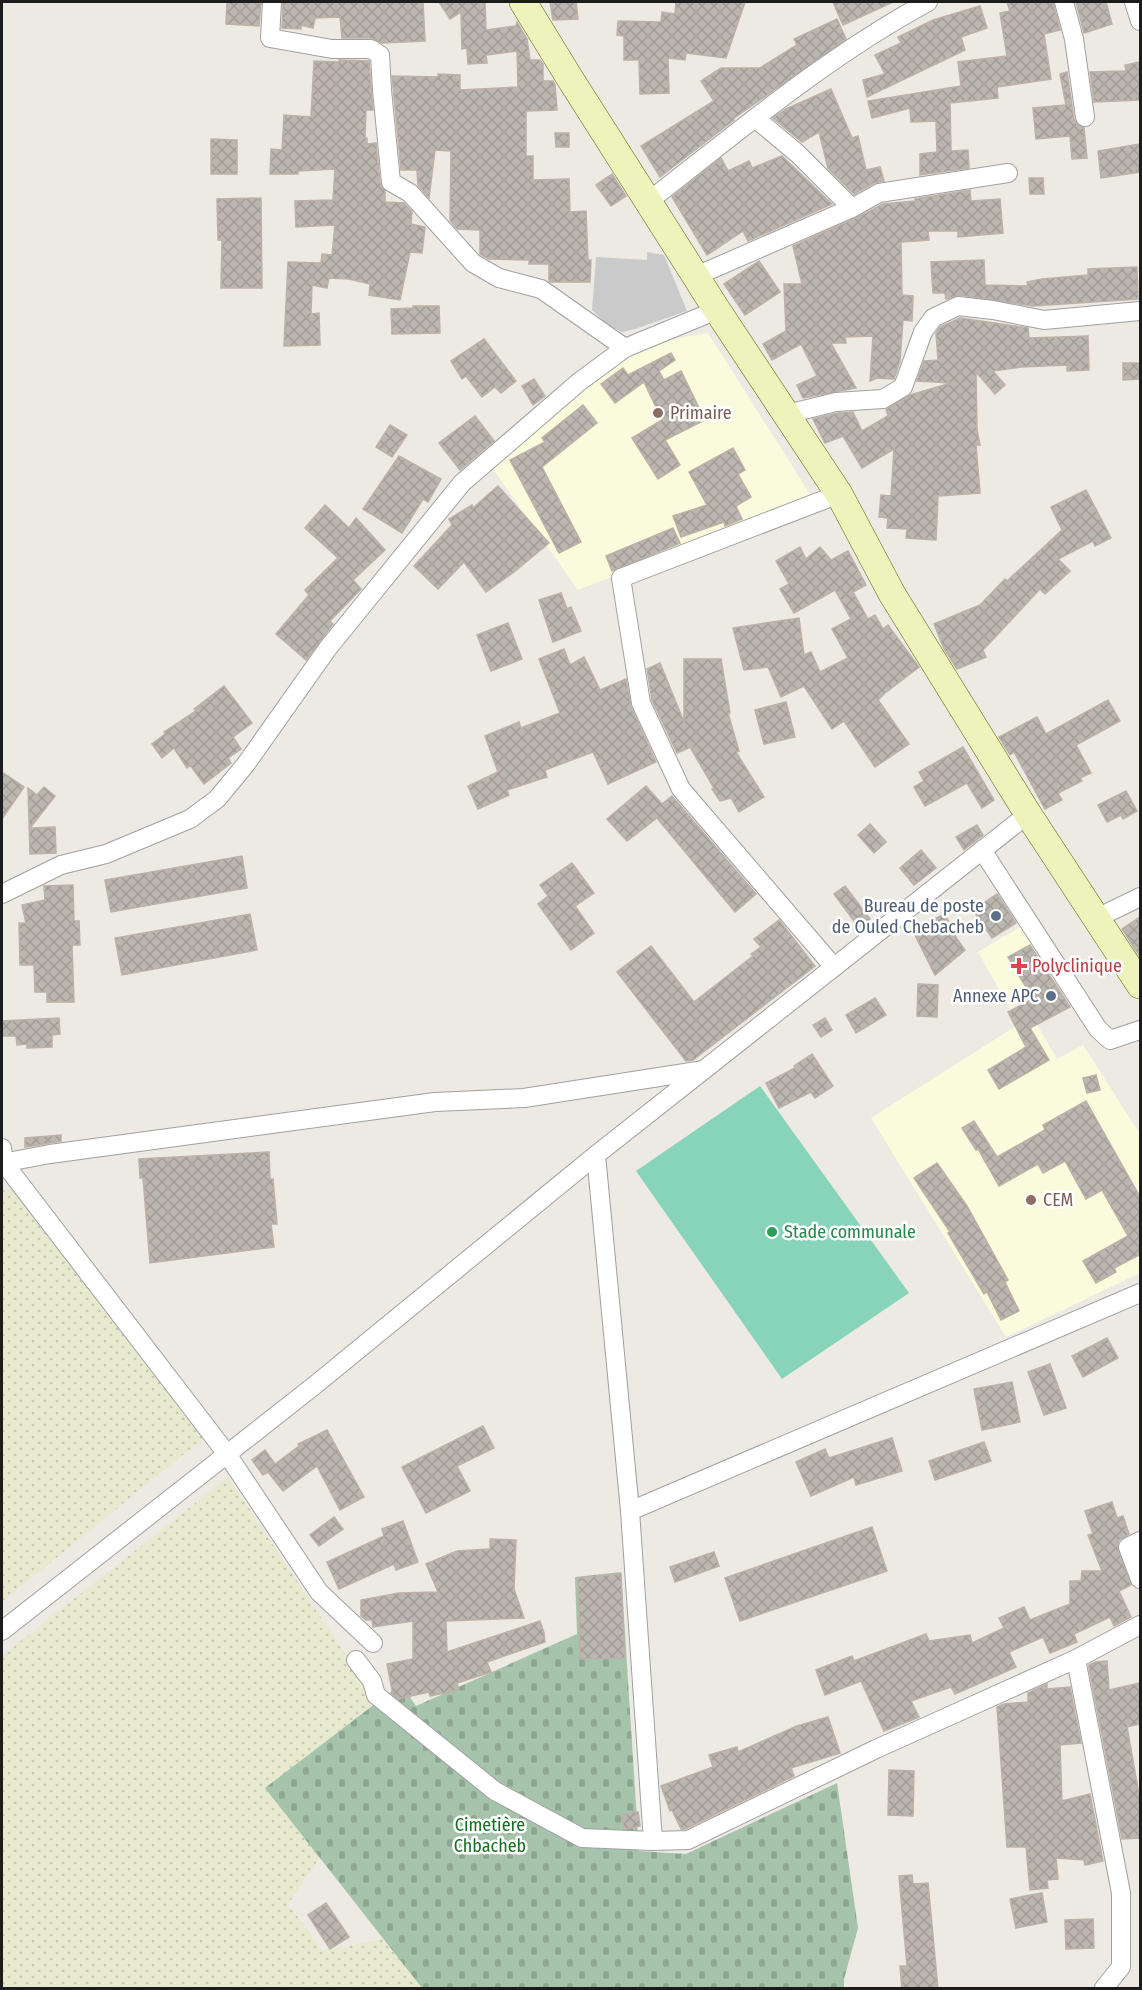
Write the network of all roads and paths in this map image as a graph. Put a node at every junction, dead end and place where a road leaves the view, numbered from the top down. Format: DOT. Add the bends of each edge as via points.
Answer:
graph roads {
  1 [pos="272,2"];
  2 [pos="523,2"];
  3 [pos="1064,2"];
  4 [pos="1134,2"];
  5 [pos="917,4"];
  6 [pos="1140,21"];
  7 [pos="1085,117"];
  8 [pos="754,118"];
  9 [pos="1008,173"];
  10 [pos="649,201"];
  11 [pos="852,208"];
  12 [pos="696,276"];
  13 [pos="717,310"];
  14 [pos="1140,311"];
  15 [pos="625,348"];
  16 [pos="787,414"];
  17 [pos="838,494"];
  18 [pos="1028,814"];
  19 [pos="982,850"];
  20 [pos="2,894"];
  21 [pos="1140,897"];
  22 [pos="1097,918"];
  23 [pos="834,967"];
  24 [pos="1140,985"];
  25 [pos="1140,1030"];
  26 [pos="705,1069"];
  27 [pos="596,1155"];
  28 [pos="2,1158"];
  29 [pos="1140,1293"];
  30 [pos="227,1454"];
  31 [pos="630,1510"];
  32 [pos="1140,1541"];
  33 [pos="1140,1579"];
  34 [pos="1140,1628"];
  35 [pos="2,1631"];
  36 [pos="373,1642"];
  37 [pos="1076,1659"];
  38 [pos="356,1660"];
  39 [pos="652,1841"];
  40 [pos="1104,1989"];
  1 -- 15 [label="street" via="270,38 332,49 371,49 380,55 391,182 410,193 473,263 499,278 541,289"];
  2 -- 10 [label="main road"];
  3 -- 7 [label="street" via="1074,39"];
  4 -- 6 [label="street"];
  5 -- 8 [label="street"];
  8 -- 10 [label="street"];
  8 -- 11 [label="street" via="798,154"];
  9 -- 11 [label="street" via="879,193"];
  10 -- 12 [label="main road"];
  11 -- 12 [label="street"];
  12 -- 13 [label="main road"];
  13 -- 15 [label="street"];
  13 -- 16 [label="main road"];
  14 -- 16 [label="street" via="1044,320 958,306 933,318 923,332 903,387 883,399 836,402"];
  15 -- 20 [label="street" via="579,382 462,483 328,648 217,799 190,819 106,854 61,865"];
  16 -- 17 [label="main road"];
  17 -- 18 [label="main road" via="892,594"];
  17 -- 23 [label="street" via="621,578 640,703 681,789"];
  18 -- 19 [label="street"];
  18 -- 22 [label="main road"];
  19 -- 23 [label="street"];
  19 -- 25 [label="street" via="1098,1029 1110,1040"];
  21 -- 22 [label="street"];
  22 -- 24 [label="main road"];
  23 -- 26 [label="street"];
  26 -- 27 [label="street"];
  26 -- 28 [label="street" via="524,1098 435,1102"];
  27 -- 30 [label="street"];
  27 -- 31 [label="street"];
  28 -- 30 [label="street"];
  29 -- 31 [label="street"];
  30 -- 35 [label="street"];
  30 -- 36 [label="street" via="319,1592"];
  31 -- 39 [label="street"];
  32 -- 33 [label="street" via="1128,1547"];
  34 -- 37 [label="street"];
  37 -- 39 [label="street" via="688,1840"];
  37 -- 40 [label="street" via="1121,1893 1121,1967"];
  38 -- 39 [label="street" via="372,1681 376,1695 495,1791 582,1838"];
}
